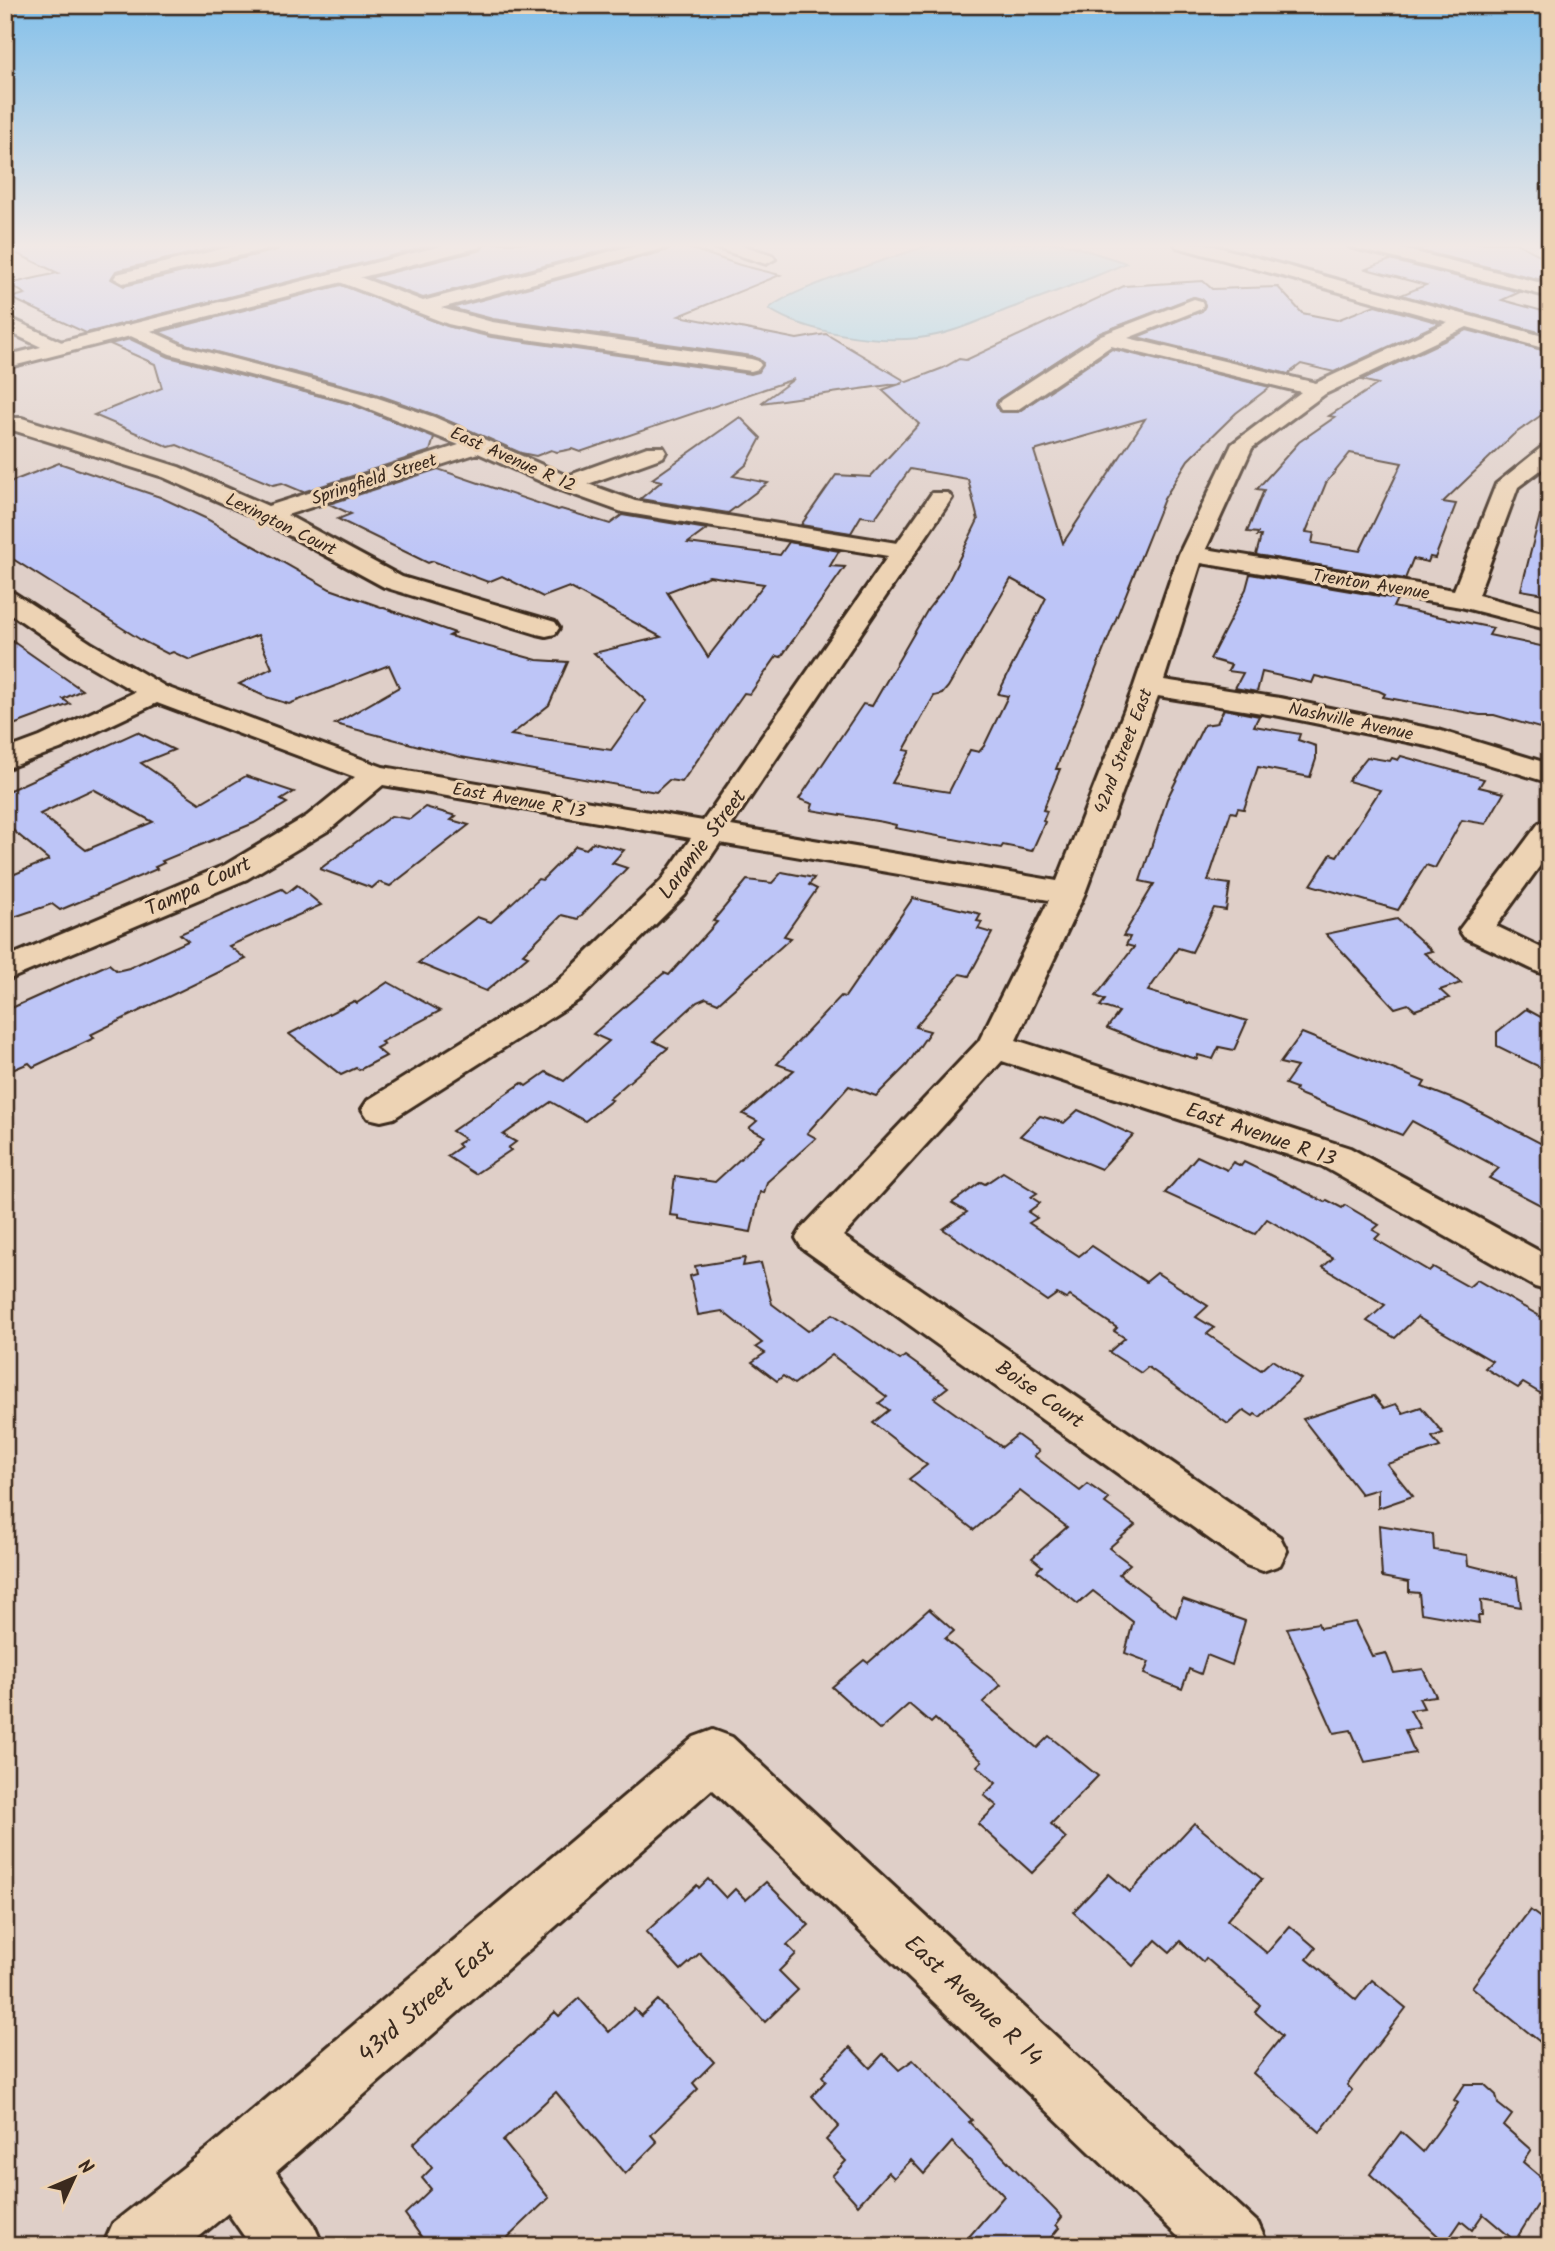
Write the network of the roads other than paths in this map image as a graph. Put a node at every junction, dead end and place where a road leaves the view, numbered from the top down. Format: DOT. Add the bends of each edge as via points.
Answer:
graph roads {
  1 [pos="59,348"];
  2 [pos="173,348"];
  3 [pos="632,348"];
  4 [pos="1096,348"];
  5 [pos="1142,348"];
  6 [pos="1407,348"];
  7 [pos="5,362"];
  8 [pos="751,365"];
  9 [pos="1318,390"];
  10 [pos="1009,405"];
  11 [pos="14,423"];
  12 [pos="480,445"];
  13 [pos="655,452"];
  14 [pos="1550,452"];
  15 [pos="566,484"];
  16 [pos="940,498"];
  17 [pos="267,514"];
  18 [pos="904,551"];
  19 [pos="1191,554"];
  20 [pos="6,599"];
  21 [pos="1463,599"];
  22 [pos="1550,622"];
  23 [pos="546,628"];
  24 [pos="1148,686"];
  25 [pos="156,692"];
  26 [pos="5,760"];
  27 [pos="1550,774"];
  28 [pos="377,775"];
  29 [pos="1550,830"];
  30 [pos="713,834"];
  31 [pos="1069,893"];
  32 [pos="1550,965"];
  33 [pos="5,971"];
  34 [pos="995,1046"];
  35 [pos="381,1109"];
  36 [pos="817,1238"];
  37 [pos="1550,1276"];
  38 [pos="1263,1550"];
  39 [pos="713,1754"];
  40 [pos="234,2167"];
  41 [pos="136,2246"];
  42 [pos="289,2246"];
  43 [pos="1235,2246"];
  1 -- 7 [label="street"];
  2 -- 12 [label="street, East Avenue R 12" via="359,398"];
  3 -- 8 [label="street"];
  4 -- 10 [label="street"];
  5 -- 9 [label="street"];
  6 -- 9 [label="street, 42nd Street East"];
  9 -- 19 [label="street, 42nd Street East" via="1243,443"];
  11 -- 17 [label="street, Lexington Court" via="171,472"];
  12 -- 15 [label="street, East Avenue R 12"];
  12 -- 17 [label="street, Springfield Street"];
  13 -- 15 [label="street"];
  14 -- 21 [label="street" via="1508,484"];
  15 -- 18 [label="street, East Avenue R 12" via="630,507"];
  16 -- 18 [label="street, Laramie Street"];
  17 -- 23 [label="street, Lexington Court" via="393,582"];
  18 -- 30 [label="street, Laramie Street"];
  19 -- 21 [label="street, Trenton Avenue"];
  19 -- 24 [label="street, 42nd Street East"];
  20 -- 25 [label="street, East Avenue R 13"];
  21 -- 22 [label="street, Trenton Avenue"];
  24 -- 27 [label="street, Nashville Avenue" via="1438,739"];
  24 -- 31 [label="street, 42nd Street East"];
  25 -- 26 [label="street"];
  25 -- 28 [label="street, East Avenue R 13"];
  28 -- 30 [label="street, East Avenue R 13"];
  28 -- 33 [label="street, Tampa Court" via="318,823 236,872"];
  29 -- 32 [label="street" via="1476,930"];
  30 -- 31 [label="street, East Avenue R 13"];
  30 -- 35 [label="street, Laramie Street" via="674,888 568,991"];
  31 -- 34 [label="street, 42nd Street East"];
  34 -- 36 [label="street, 42nd Street East"];
  34 -- 37 [label="street, East Avenue R 13" via="1336,1157"];
  36 -- 38 [label="street, Boise Court"];
  39 -- 40 [label="street, 43rd Street East"];
  39 -- 43 [label="street, East Avenue R 14"];
  40 -- 41 [label="street, 43rd Street East"];
  40 -- 42 [label="street"];
}
